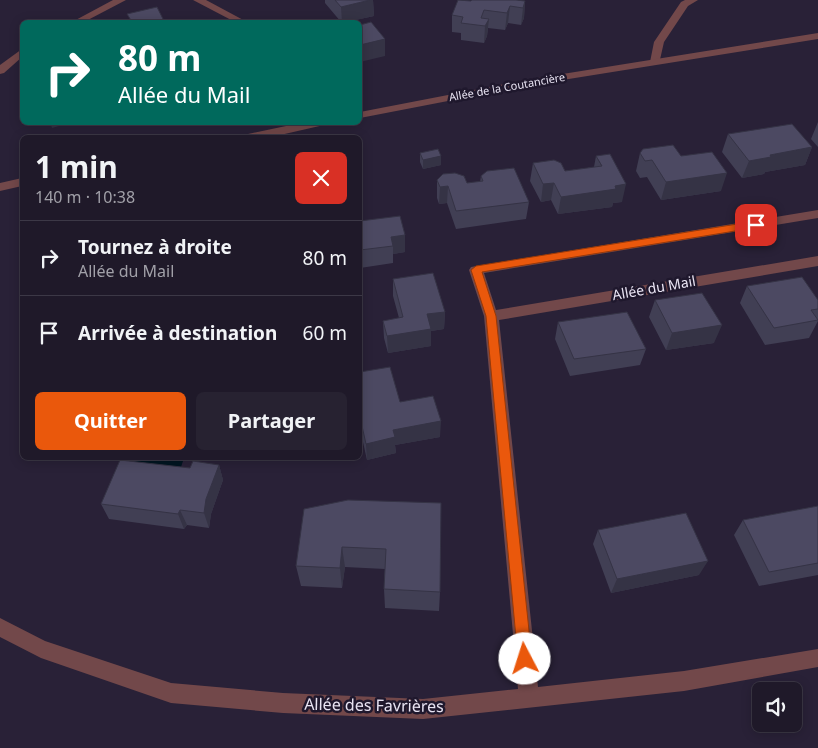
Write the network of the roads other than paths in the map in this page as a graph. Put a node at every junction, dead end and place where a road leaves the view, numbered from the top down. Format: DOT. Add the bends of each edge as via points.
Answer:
graph roads {
  1 [pos="121,0"];
  2 [pos="198,0"];
  3 [pos="693,0"];
  4 [pos="80,20"];
  5 [pos="238,20"];
  6 [pos="818,36"];
  7 [pos="20,54"];
  8 [pos="655,62"];
  9 [pos="0,70"];
  10 [pos="362,115"];
  11 [pos="310,125"];
  12 [pos="262,135"];
  13 [pos="20,182"];
  14 [pos="0,187"];
  15 [pos="816,219"];
  16 [pos="818,261"];
  17 [pos="491,316"];
  18 [pos="0,627"];
  19 [pos="818,658"];
  20 [pos="529,698"];
  1 -- 4 [label="street"];
  2 -- 5 [label="street"];
  3 -- 8 [label="street" via="684,4 659,42"];
  6 -- 8 [label="street, Allée de la Coutancière"];
  7 -- 9 [label="street"];
  8 -- 10 [label="street, Allée de la Coutancière"];
  11 -- 12 [label="street"];
  13 -- 14 [label="street"];
  15 -- 17 [label="street" via="476,270"];
  16 -- 17 [label="street, Allée du Mail"];
  17 -- 20 [label="street"];
  18 -- 20 [label="street, Allée des Favrières" via="42,649 171,693 283,703 423,709"];
  19 -- 20 [label="street, Allée des Favrières" via="684,681"];
}
